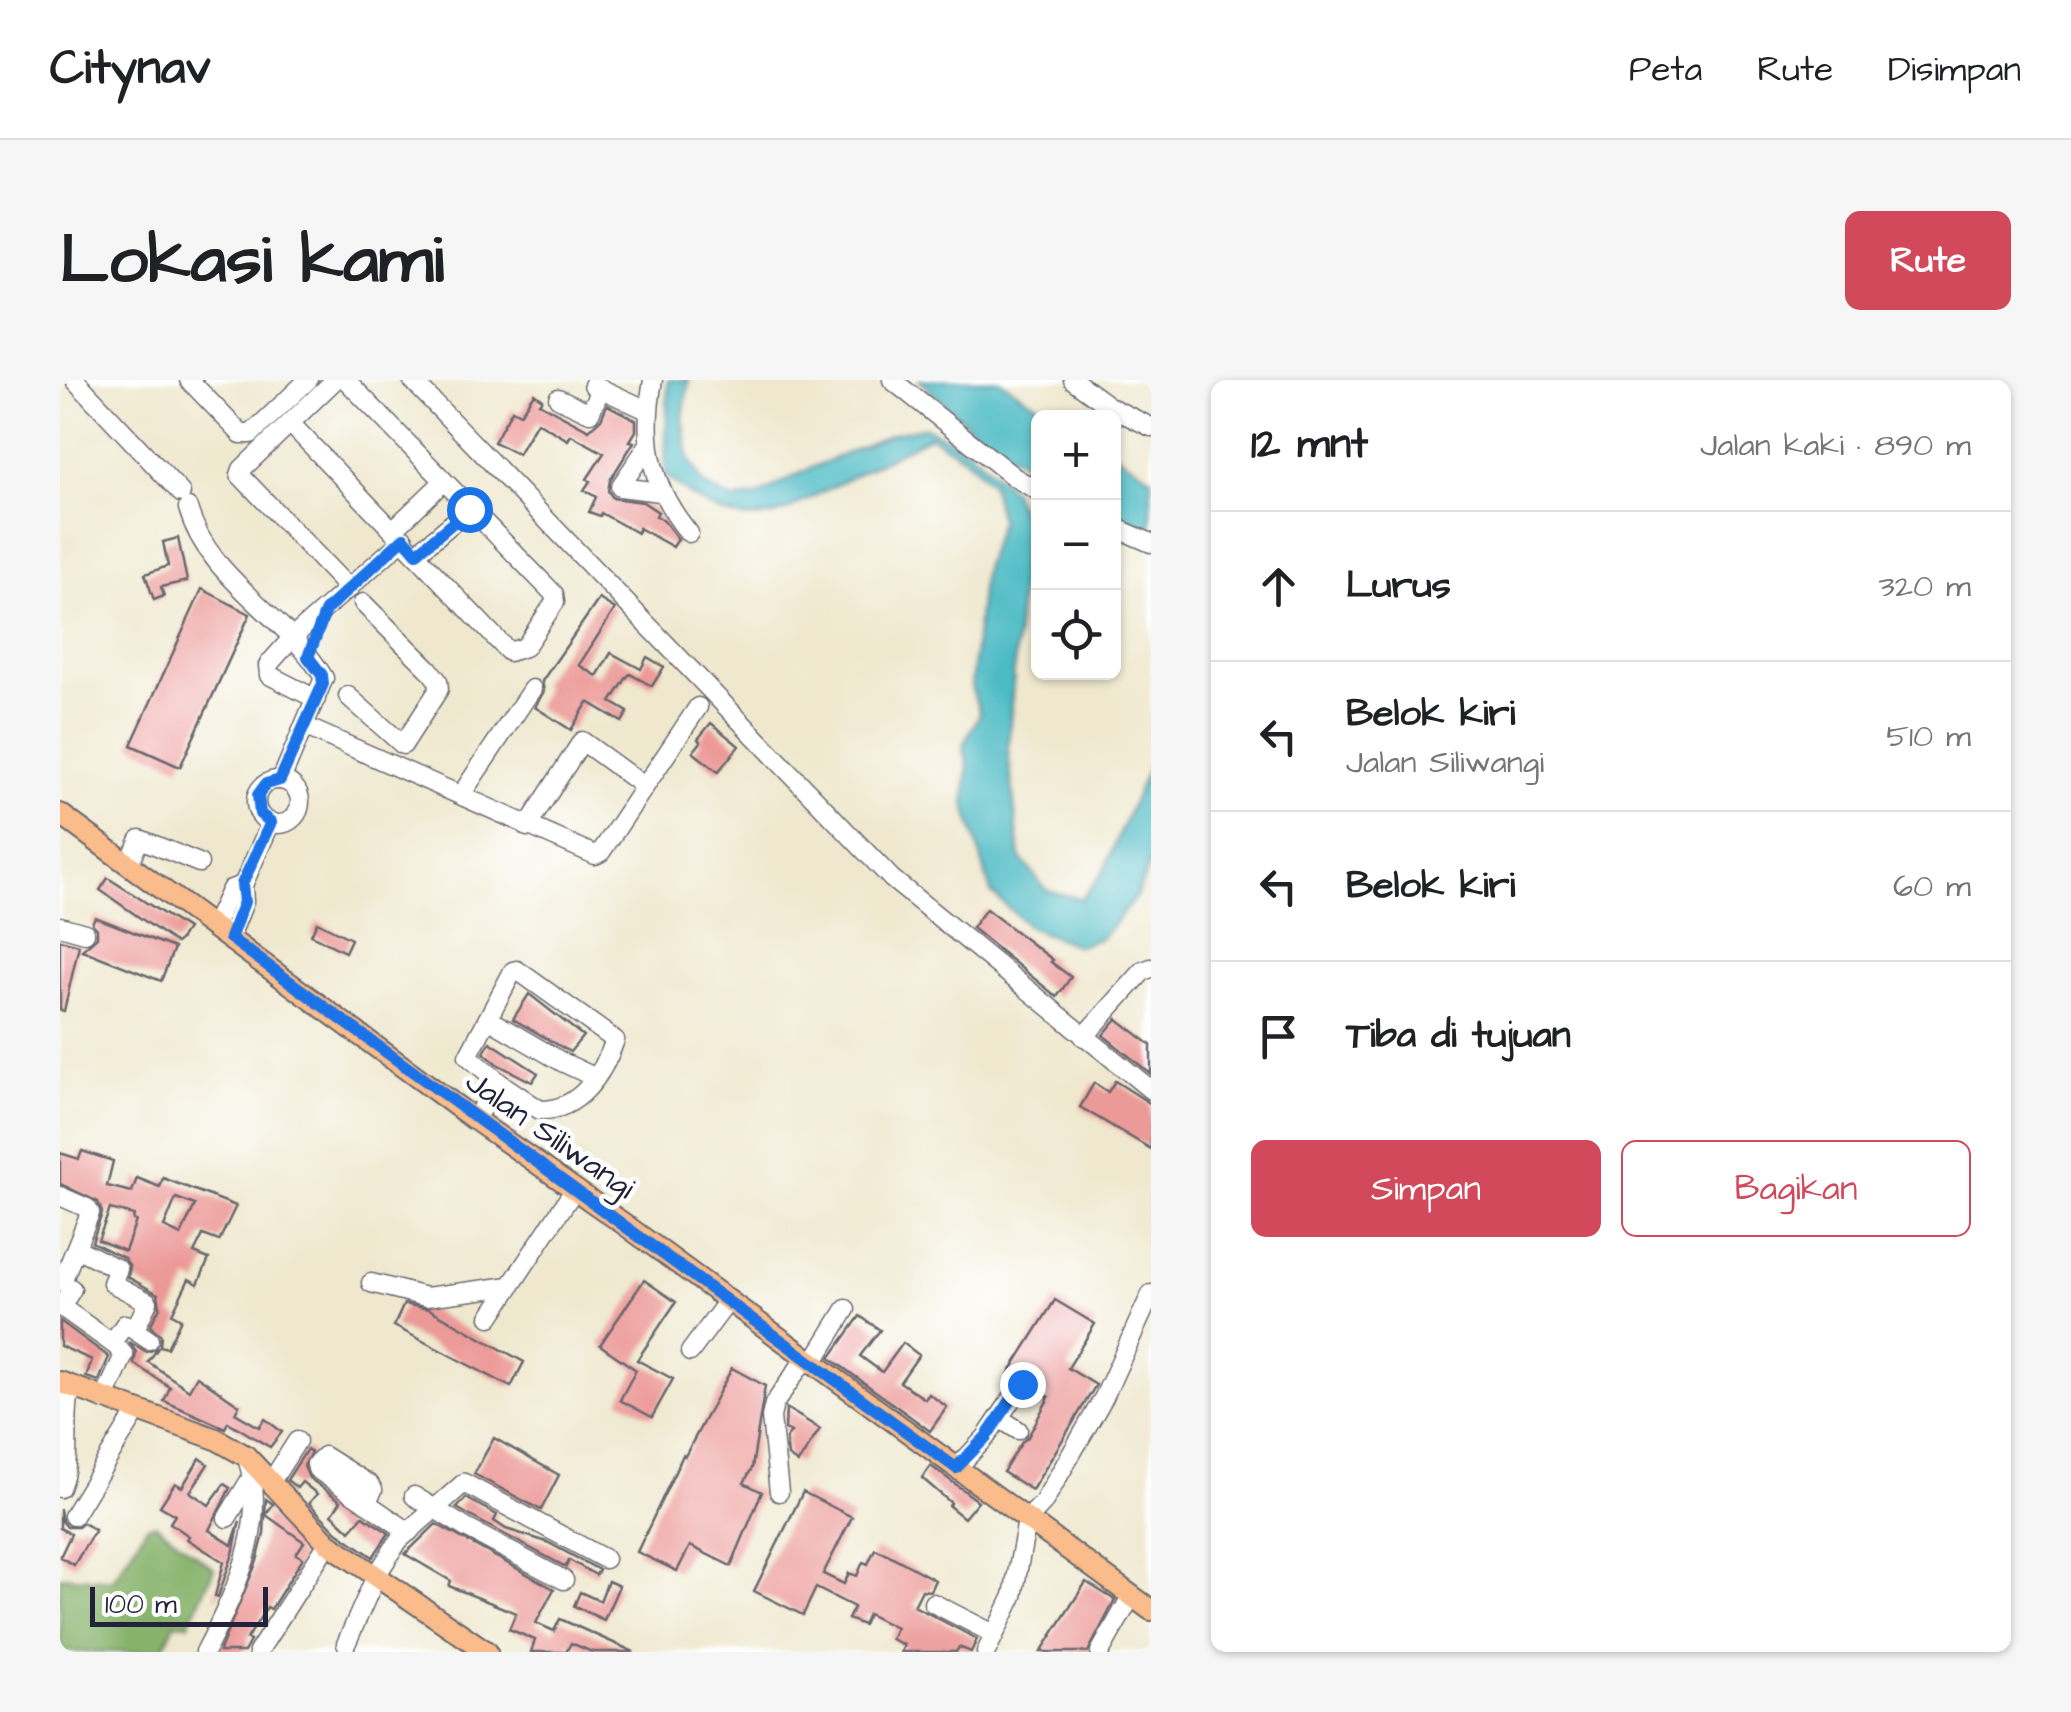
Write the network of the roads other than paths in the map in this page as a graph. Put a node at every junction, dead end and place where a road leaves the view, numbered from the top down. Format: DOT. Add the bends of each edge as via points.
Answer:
graph roads {
  1 [pos="76,380"];
  2 [pos="189,380"];
  3 [pos="278,380"];
  4 [pos="308,380"];
  5 [pos="336,380"];
  6 [pos="346,380"];
  7 [pos="412,380"];
  8 [pos="653,380"];
  9 [pos="892,380"];
  10 [pos="1073,380"];
  11 [pos="292,395"];
  12 [pos="558,398"];
  13 [pos="648,410"];
  14 [pos="290,423"];
  15 [pos="1151,426"];
  16 [pos="649,444"];
  17 [pos="443,482"];
  18 [pos="1031,487"];
  19 [pos="660,492"];
  20 [pos="469,509"];
  21 [pos="1121,530"];
  22 [pos="690,533"];
  23 [pos="399,534"];
  24 [pos="1151,543"];
  25 [pos="417,553"];
  26 [pos="356,596"];
  27 [pos="326,610"];
  28 [pos="293,636"];
  29 [pos="308,657"];
  30 [pos="532,689"];
  31 [pos="348,696"];
  32 [pos="316,699"];
  33 [pos="698,707"];
  34 [pos="304,726"];
  35 [pos="403,746"];
  36 [pos="391,766"];
  37 [pos="280,780"];
  38 [pos="644,786"];
  39 [pos="461,794"];
  40 [pos="60,814"];
  41 [pos="271,822"];
  42 [pos="527,826"];
  43 [pos="129,863"];
  44 [pos="199,863"];
  45 [pos="60,926"];
  46 [pos="222,931"];
  47 [pos="85,933"];
  48 [pos="1151,968"];
  49 [pos="488,1019"];
  50 [pos="1084,1036"];
  51 [pos="594,1077"];
  52 [pos="500,1083"];
  53 [pos="1151,1090"];
  54 [pos="474,1119"];
  55 [pos="574,1190"];
  56 [pos="60,1196"];
  57 [pos="76,1248"];
  58 [pos="371,1283"];
  59 [pos="510,1286"];
  60 [pos="1151,1294"];
  61 [pos="728,1301"];
  62 [pos="61,1306"];
  63 [pos="846,1309"];
  64 [pos="490,1317"];
  65 [pos="112,1343"];
  66 [pos="690,1352"];
  67 [pos="809,1361"];
  68 [pos="1022,1384"];
  69 [pos="66,1385"];
  70 [pos="104,1400"];
  71 [pos="63,1411"];
  72 [pos="137,1411"];
  73 [pos="999,1418"];
  74 [pos="1018,1430"];
  75 [pos="297,1441"];
  76 [pos="956,1468"];
  77 [pos="257,1471"];
  78 [pos="60,1488"];
  79 [pos="779,1492"];
  80 [pos="414,1496"];
  81 [pos="366,1503"];
  82 [pos="437,1510"];
  83 [pos="72,1516"];
  84 [pos="228,1518"];
  85 [pos="1027,1520"];
  86 [pos="408,1532"];
  87 [pos="328,1543"];
  88 [pos="605,1559"];
  89 [pos="376,1576"];
  90 [pos="564,1580"];
  91 [pos="1132,1596"];
  92 [pos="932,1604"];
  93 [pos="1151,1610"];
  94 [pos="994,1634"];
  95 [pos="346,1644"];
  96 [pos="206,1652"];
  97 [pos="258,1652"];
  98 [pos="486,1652"];
  99 [pos="986,1652"];
  100 [pos="1100,1652"];
  1 -- 28 [label="street" via="185,501 202,543"];
  2 -- 11 [label="street" via="242,434"];
  3 -- 11 [label="street"];
  4 -- 11 [label="street"];
  5 -- 14 [label="street"];
  6 -- 17 [label="street"];
  7 -- 50 [label="street" via="892,880"];
  8 -- 13 [label="street"];
  9 -- 18 [label="street"];
  10 -- 15 [label="street"];
  12 -- 13 [label="street" via="590,413 596,387"];
  13 -- 16 [label="street"];
  14 -- 23 [label="street"];
  14 -- 26 [label="street" via="240,475"];
  16 -- 19 [label="street"];
  16 -- 19 [label="street" via="620,487"];
  17 -- 20 [label="street"];
  17 -- 23 [label="street"];
  19 -- 22 [label="street"];
  20 -- 25 [label="street"];
  20 -- 25 [label="street" via="556,598 525,647 509,652"];
  21 -- 24 [label="street"];
  23 -- 25 [label="street"];
  23 -- 26 [label="street"];
  26 -- 27 [label="street"];
  26 -- 35 [label="street" via="438,681 436,696"];
  27 -- 28 [label="street"];
  27 -- 29 [label="street"];
  28 -- 29 [label="street"];
  28 -- 32 [label="street" via="267,672"];
  29 -- 32 [label="street" via="324,678"];
  30 -- 39 [label="street"];
  31 -- 35 [label="street"];
  32 -- 34 [label="street"];
  33 -- 38 [label="street"];
  34 -- 36 [label="street"];
  34 -- 37 [label="street"];
  35 -- 36 [label="street"];
  36 -- 39 [label="street"];
  37 -- 41 [label="street" via="258,795 260,814"];
  37 -- 41 [label="street" via="297,790 299,809 290,820"];
  38 -- 42 [label="street" via="595,855"];
  38 -- 42 [label="street" via="582,741"];
  39 -- 42 [label="street"];
  40 -- 43 [label="main road, Jalan Siliwangi"];
  41 -- 46 [label="street" via="242,884 231,889"];
  43 -- 44 [label="street" via="140,840"];
  43 -- 46 [label="main road, Jalan Siliwangi"];
  45 -- 47 [label="street"];
  46 -- 54 [label="main road, Jalan Siliwangi"];
  48 -- 50 [label="street"];
  49 -- 51 [label="street"];
  49 -- 51 [label="street" via="509,973 517,970 612,1035 614,1046"];
  49 -- 52 [label="street" via="468,1056"];
  50 -- 53 [label="street"];
  51 -- 52 [label="street" via="581,1097 554,1110 540,1110"];
  52 -- 54 [label="street"];
  54 -- 55 [label="main road, Jalan Siliwangi"];
  55 -- 59 [label="street"];
  55 -- 61 [label="main road, Jalan Siliwangi"];
  56 -- 57 [label="street" via="90,1213"];
  57 -- 62 [label="street" via="62,1282 72,1289"];
  57 -- 65 [label="street" via="118,1268 112,1283 148,1302 142,1334 125,1324"];
  58 -- 59 [label="street" via="426,1297"];
  59 -- 64 [label="street"];
  60 -- 85 [label="street" via="1104,1397"];
  61 -- 66 [label="street"];
  61 -- 67 [label="main road, Jalan Siliwangi"];
  62 -- 65 [label="street"];
  63 -- 67 [label="street"];
  65 -- 70 [label="street" via="124,1355"];
  67 -- 76 [label="main road, Jalan Siliwangi"];
  67 -- 79 [label="street" via="771,1416"];
  68 -- 73 [label="street"];
  69 -- 70 [label="main road"];
  69 -- 71 [label="street"];
  70 -- 72 [label="main road"];
  71 -- 78 [label="street" via="69,1449"];
  72 -- 77 [label="main road" via="216,1439"];
  72 -- 83 [label="street"];
  73 -- 74 [label="street"];
  73 -- 76 [label="street"];
  75 -- 77 [label="street"];
  76 -- 85 [label="main road, Jalan Siliwangi"];
  77 -- 84 [label="street"];
  77 -- 87 [label="main road"];
  77 -- 96 [label="street" via="253,1529"];
  80 -- 82 [label="street"];
  81 -- 86 [label="street"];
  82 -- 86 [label="street"];
  82 -- 88 [label="street" via="464,1483"];
  82 -- 90 [label="street"];
  85 -- 91 [label="main road, Jalan Siliwangi"];
  85 -- 94 [label="street" via="1013,1596"];
  86 -- 89 [label="street"];
  87 -- 89 [label="main road"];
  87 -- 97 [label="street"];
  89 -- 95 [label="street"];
  89 -- 98 [label="main road"];
  91 -- 93 [label="main road, Jalan Siliwangi"];
  91 -- 100 [label="street"];
  92 -- 94 [label="street"];
  94 -- 99 [label="street"];
}
